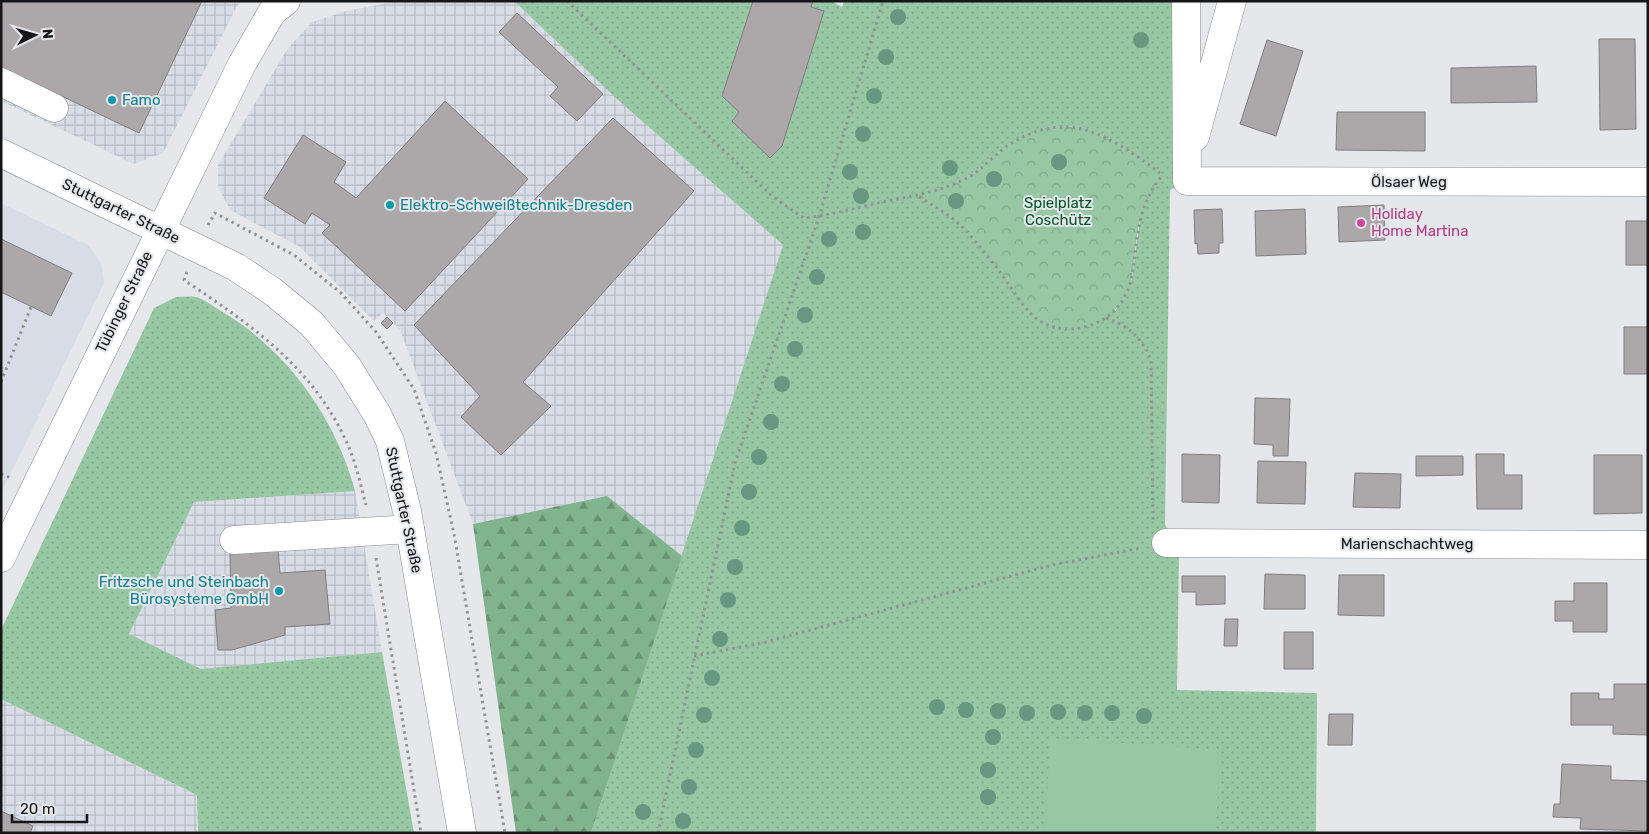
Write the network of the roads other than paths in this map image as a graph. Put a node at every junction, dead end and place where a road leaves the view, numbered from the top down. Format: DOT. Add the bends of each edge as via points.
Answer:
graph roads {
  1 [pos="1186,1"];
  2 [pos="1232,1"];
  3 [pos="273,5"];
  4 [pos="1,82"];
  5 [pos="54,108"];
  6 [pos="1,153"];
  7 [pos="1179,173"];
  8 [pos="1648,182"];
  9 [pos="160,229"];
  10 [pos="410,529"];
  11 [pos="234,540"];
  12 [pos="1166,543"];
  13 [pos="1648,545"];
  14 [pos="1,558"];
  15 [pos="462,833"];
  1 -- 7 [label="street"];
  2 -- 7 [label="street" via="1204,109"];
  3 -- 9 [label="street, Tübinger Straße"];
  4 -- 5 [label="street"];
  6 -- 9 [label="street, Stuttgarter Straße"];
  7 -- 8 [label="street, Ölsaer Weg"];
  9 -- 10 [label="street, Stuttgarter Straße" via="236,267 312,324 347,366 390,441"];
  9 -- 14 [label="street, Tübinger Straße"];
  10 -- 11 [label="street"];
  10 -- 15 [label="street, Stuttgarter Straße"];
  12 -- 13 [label="street, Marienschachtweg"];
}
